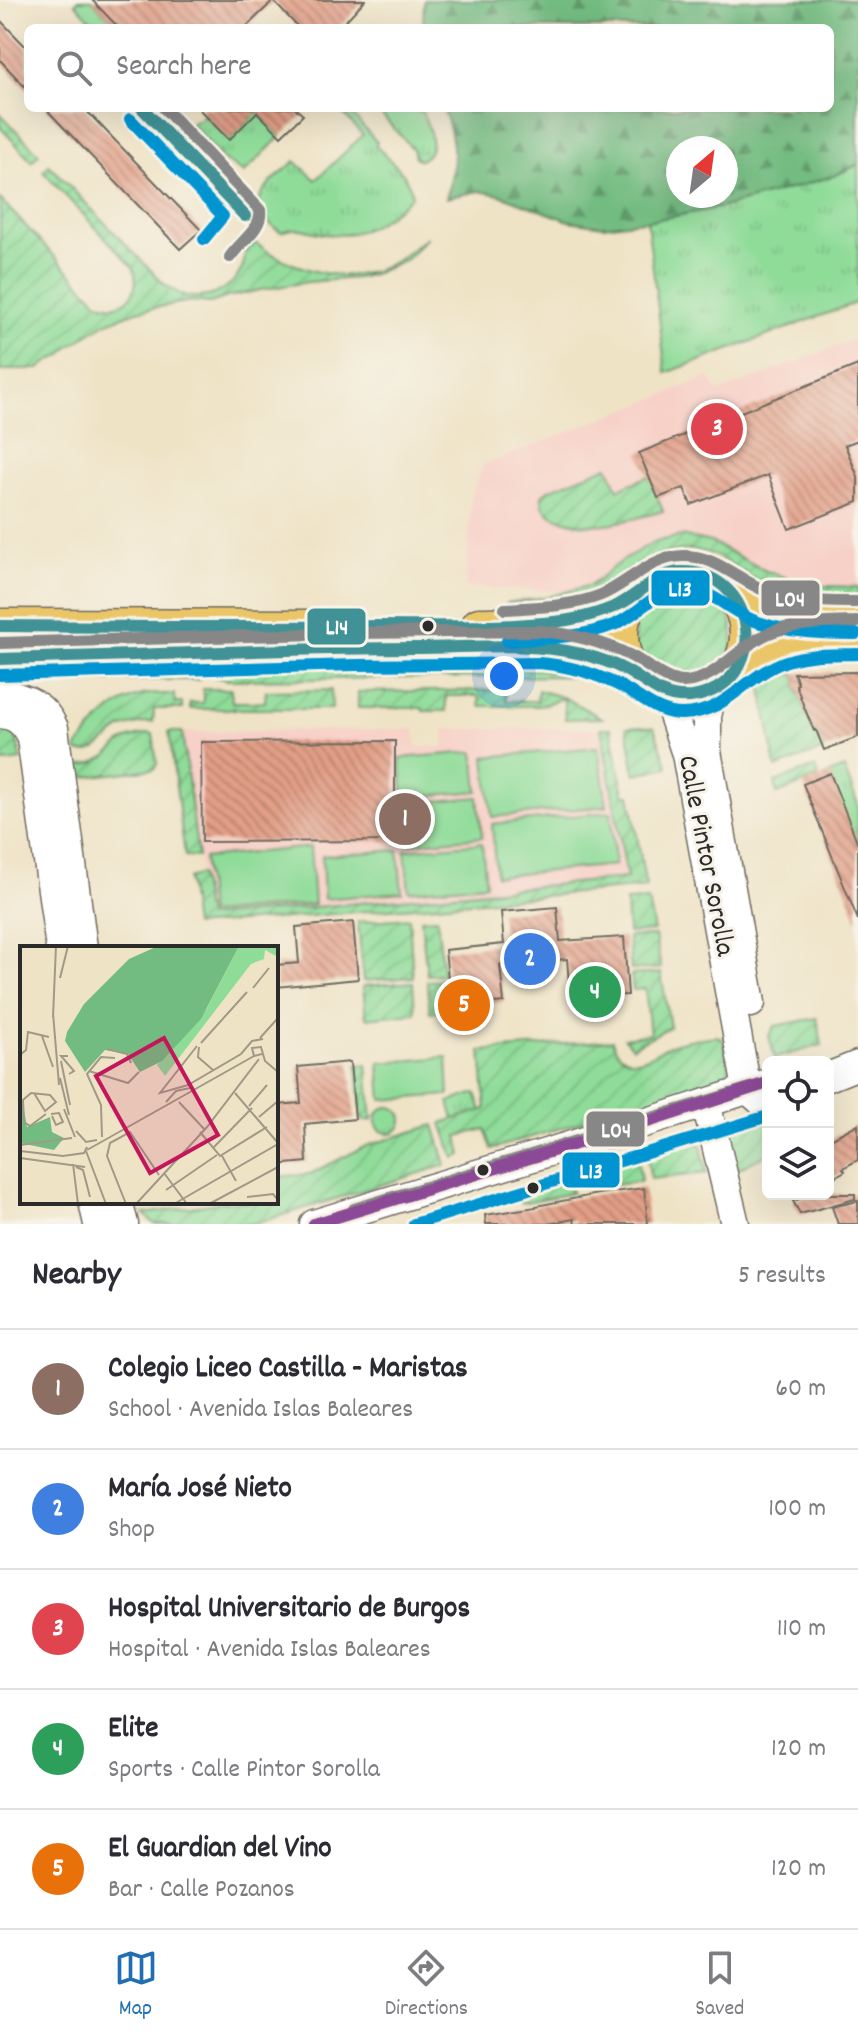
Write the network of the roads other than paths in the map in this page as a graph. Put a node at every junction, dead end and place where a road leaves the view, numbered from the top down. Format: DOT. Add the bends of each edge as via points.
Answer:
graph roads {
  1 [pos="729,590"];
  2 [pos="634,596"];
  3 [pos="858,618"];
  4 [pos="0,626"];
  5 [pos="308,638"];
  6 [pos="858,638"];
  7 [pos="16,644"];
  8 [pos="0,659"];
  9 [pos="724,682"];
  10 [pos="648,685"];
  11 [pos="0,695"];
  12 [pos="10,717"];
  13 [pos="52,793"];
  14 [pos="60,946"];
  15 [pos="83,946"];
  16 [pos="744,1022"];
  17 [pos="762,1091"];
  18 [pos="708,1110"];
  19 [pos="93,1204"];
  20 [pos="119,1204"];
  21 [pos="98,1224"];
  22 [pos="124,1224"];
  23 [pos="314,1224"];
  24 [pos="359,1224"];
  25 [pos="735,1224"];
  1 -- 2 [label="main road" via="702,574 675,572 649,582"];
  1 -- 3 [label="main road" via="800,616"];
  1 -- 9 [label="main road" via="748,632 745,654"];
  2 -- 5 [label="main road" via="596,614 548,622"];
  2 -- 10 [label="main road" via="621,636 628,663"];
  4 -- 5 [label="main road"];
  5 -- 7 [label="main road"];
  5 -- 8 [label="main road"];
  5 -- 10 [label="main road" via="540,647 587,655"];
  6 -- 9 [label="main road" via="773,648"];
  9 -- 10 [label="main road" via="698,696 681,698"];
  9 -- 16 [label="street, Calle Pintor Sorolla" via="707,716 707,751"];
  10 -- 16 [label="street, Calle Pintor Sorolla" via="672,712 686,754"];
  11 -- 13 [label="street" via="29,701 49,717 56,736"];
  12 -- 13 [label="street" via="27,728"];
  13 -- 14 [label="street"];
  13 -- 15 [label="street"];
  16 -- 17 [label="street, Calle Pintor Sorolla"];
  17 -- 18 [label="street"];
  18 -- 23 [label="street"];
  18 -- 24 [label="street"];
  18 -- 25 [label="street"];
  19 -- 21 [label="street"];
  20 -- 22 [label="street"];
}
